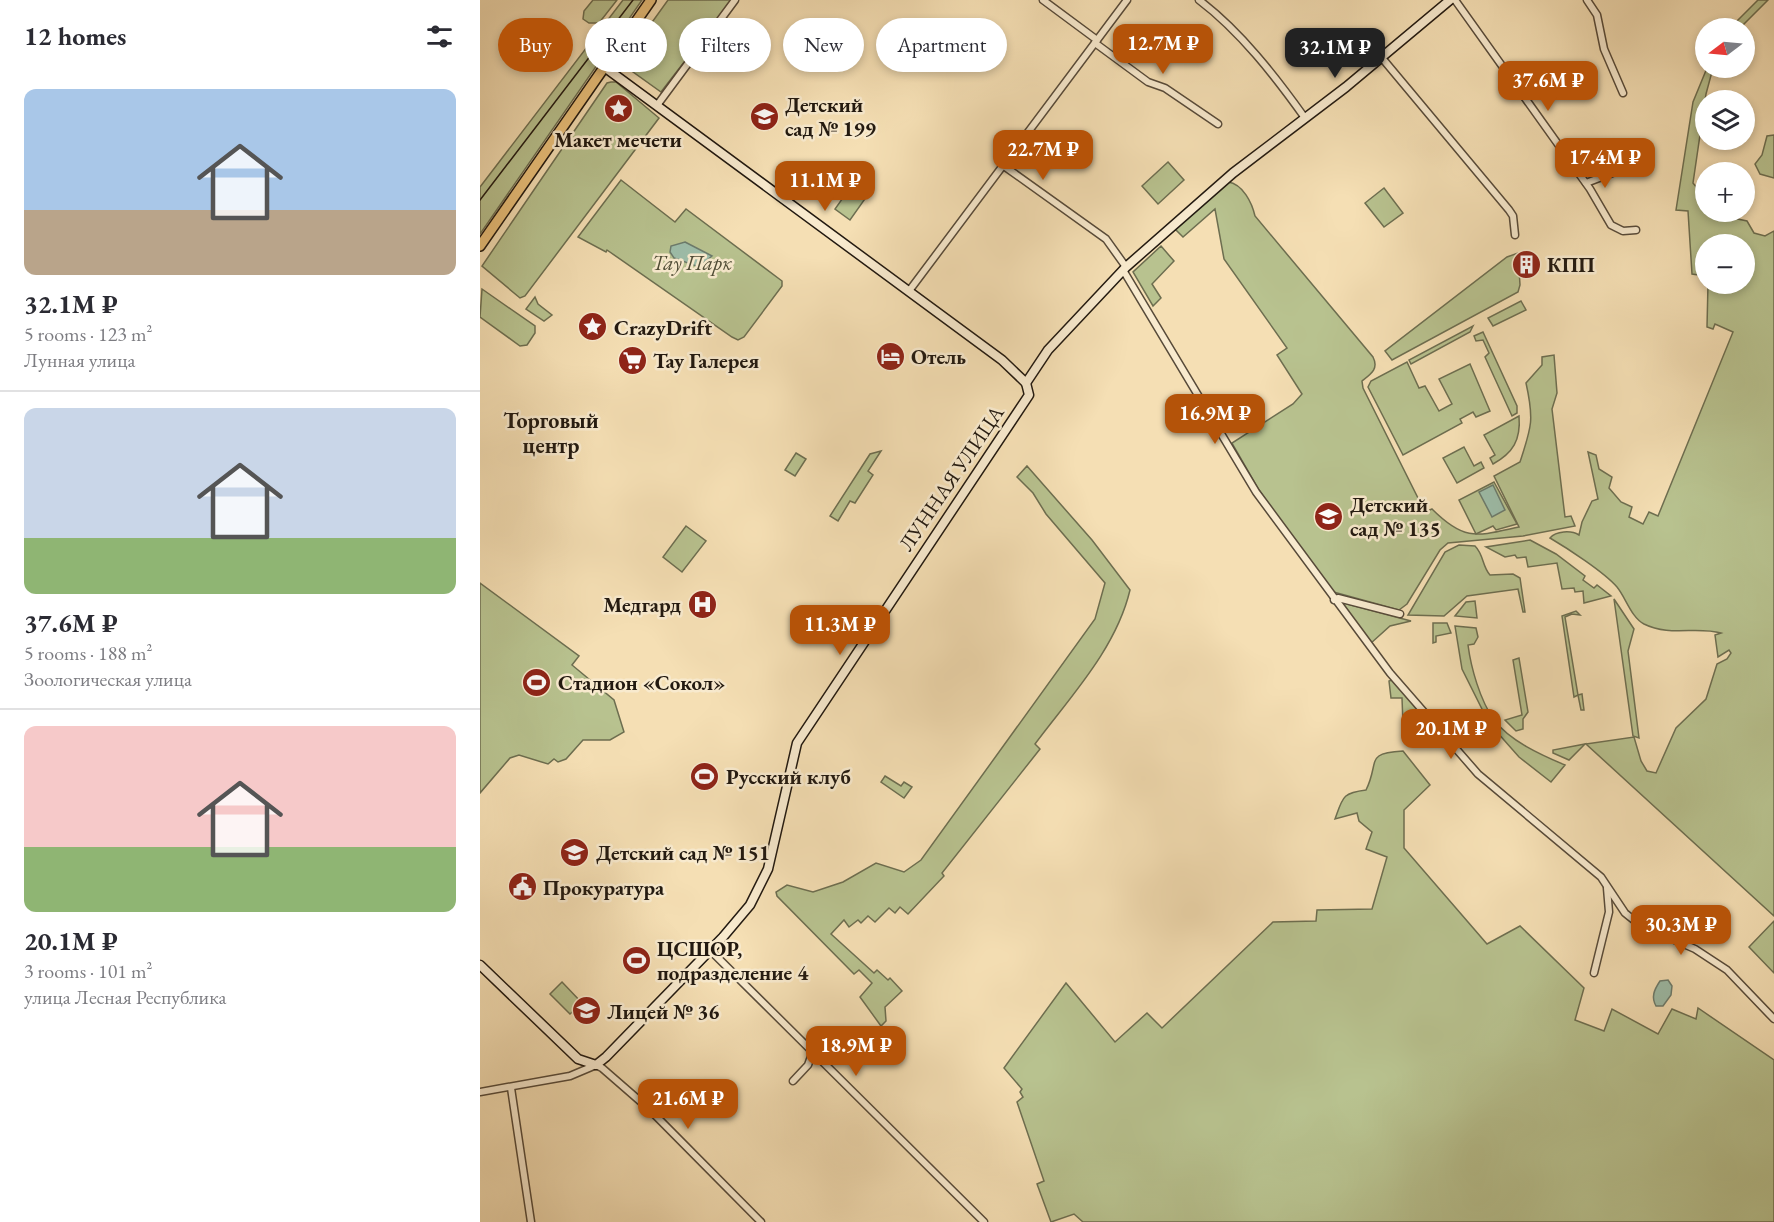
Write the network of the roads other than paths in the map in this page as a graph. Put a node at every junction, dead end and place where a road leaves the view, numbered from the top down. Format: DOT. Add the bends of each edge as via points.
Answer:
graph roads {
  1 [pos="651,0"];
  2 [pos="735,0"];
  3 [pos="1043,0"];
  4 [pos="1126,0"];
  5 [pos="1199,0"];
  6 [pos="1453,0"];
  7 [pos="1587,0"];
  8 [pos="638,18"];
  9 [pos="1096,42"];
  10 [pos="1382,58"];
  11 [pos="599,72"];
  12 [pos="612,72"];
  13 [pos="1623,93"];
  14 [pos="658,104"];
  15 [pos="1305,118"];
  16 [pos="1218,124"];
  17 [pos="1004,166"];
  18 [pos="1615,172"];
  19 [pos="1586,183"];
  20 [pos="1636,230"];
  21 [pos="1515,235"];
  22 [pos="480,246"];
  23 [pos="1124,269"];
  24 [pos="909,291"];
  25 [pos="1026,383"];
  26 [pos="1334,600"];
  27 [pos="1400,614"];
  28 [pos="1607,884"];
  29 [pos="710,950"];
  30 [pos="480,965"];
  31 [pos="1594,973"];
  32 [pos="1774,1018"];
  33 [pos="813,1051"];
  34 [pos="596,1065"];
  35 [pos="793,1081"];
  36 [pos="511,1088"];
  37 [pos="480,1092"];
  38 [pos="531,1222"];
  39 [pos="761,1222"];
  40 [pos="984,1222"];
  1 -- 8 [label="main road"];
  2 -- 14 [label="street"];
  3 -- 9 [label="street"];
  4 -- 9 [label="street"];
  5 -- 15 [label="street" via="1253,53"];
  6 -- 10 [label="street, ЛУННАЯ УЛИЦА"];
  6 -- 19 [label="street"];
  7 -- 13 [label="street" via="1597,15 1604,50"];
  9 -- 16 [label="street" via="1148,81"];
  9 -- 17 [label="street"];
  10 -- 15 [label="street, ЛУННАЯ УЛИЦА"];
  10 -- 21 [label="street" via="1509,210"];
  11 -- 22 [label="main road"];
  12 -- 14 [label="street"];
  14 -- 24 [label="street"];
  15 -- 23 [label="street, ЛУННАЯ УЛИЦА" via="1233,173"];
  17 -- 23 [label="street" via="1106,239"];
  17 -- 24 [label="street"];
  18 -- 19 [label="street"];
  19 -- 20 [label="street" via="1611,225 1623,231"];
  23 -- 25 [label="street, ЛУННАЯ УЛИЦА" via="1048,350"];
  23 -- 26 [label="street" via="1256,492"];
  24 -- 25 [label="street" via="1002,360"];
  25 -- 29 [label="street, ЛУННАЯ УЛИЦА" via="1029,395 797,743 768,869 750,905"];
  26 -- 27 [label="street"];
  26 -- 28 [label="street" via="1390,673 1478,774"];
  28 -- 31 [label="street" via="1610,912"];
  28 -- 32 [label="street" via="1625,913 1640,926 1695,949 1727,970"];
  29 -- 33 [label="street"];
  29 -- 34 [label="street, ЛУННАЯ УЛИЦА"];
  30 -- 34 [label="street" via="578,1059"];
  33 -- 35 [label="street" via="808,1065"];
  33 -- 40 [label="street"];
  34 -- 36 [label="street" via="570,1076"];
  34 -- 39 [label="street" via="608,1071 648,1108"];
  36 -- 37 [label="street"];
  36 -- 38 [label="street"];
}
